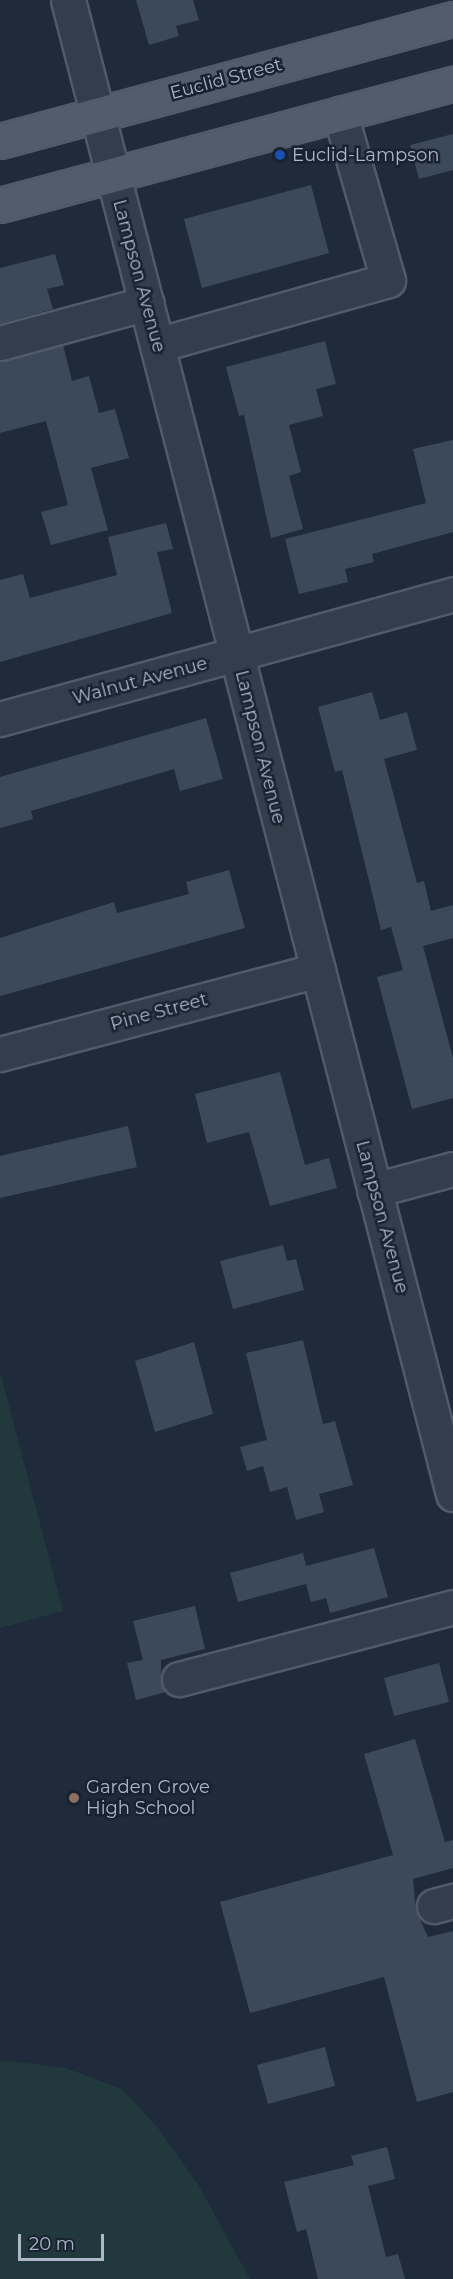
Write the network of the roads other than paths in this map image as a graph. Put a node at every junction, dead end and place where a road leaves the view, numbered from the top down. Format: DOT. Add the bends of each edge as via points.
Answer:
graph roads {
  1 [pos="68,0"];
  2 [pos="453,19"];
  3 [pos="453,84"];
  4 [pos="97,113"];
  5 [pos="340,114"];
  6 [pos="0,141"];
  7 [pos="112,174"];
  8 [pos="0,205"];
  9 [pos="147,303"];
  10 [pos="0,343"];
  11 [pos="157,345"];
  12 [pos="453,594"];
  13 [pos="237,655"];
  14 [pos="0,719"];
  15 [pos="318,970"];
  16 [pos="0,1054"];
  17 [pos="453,1169"];
  18 [pos="374,1190"];
  19 [pos="453,1494"];
  20 [pos="453,1607"];
  21 [pos="179,1679"];
  1 -- 4 [label="street, Lampson Avenue"];
  2 -- 4 [label="main road, Euclid Street"];
  3 -- 5 [label="main road"];
  4 -- 6 [label="main road, Euclid Street"];
  4 -- 7 [label="street, Lampson Avenue"];
  5 -- 7 [label="main road"];
  5 -- 11 [label="street" via="388,280"];
  7 -- 8 [label="main road"];
  7 -- 9 [label="street, Lampson Avenue"];
  9 -- 10 [label="street"];
  9 -- 11 [label="street, Lampson Avenue"];
  11 -- 13 [label="street, Lampson Avenue"];
  12 -- 13 [label="street, Walnut Avenue"];
  13 -- 14 [label="street, Walnut Avenue"];
  13 -- 15 [label="street, Lampson Avenue"];
  15 -- 16 [label="street, Pine Street"];
  15 -- 18 [label="street, Lampson Avenue"];
  17 -- 18 [label="street"];
  18 -- 19 [label="street, Lampson Avenue"];
  20 -- 21 [label="street"];
}
